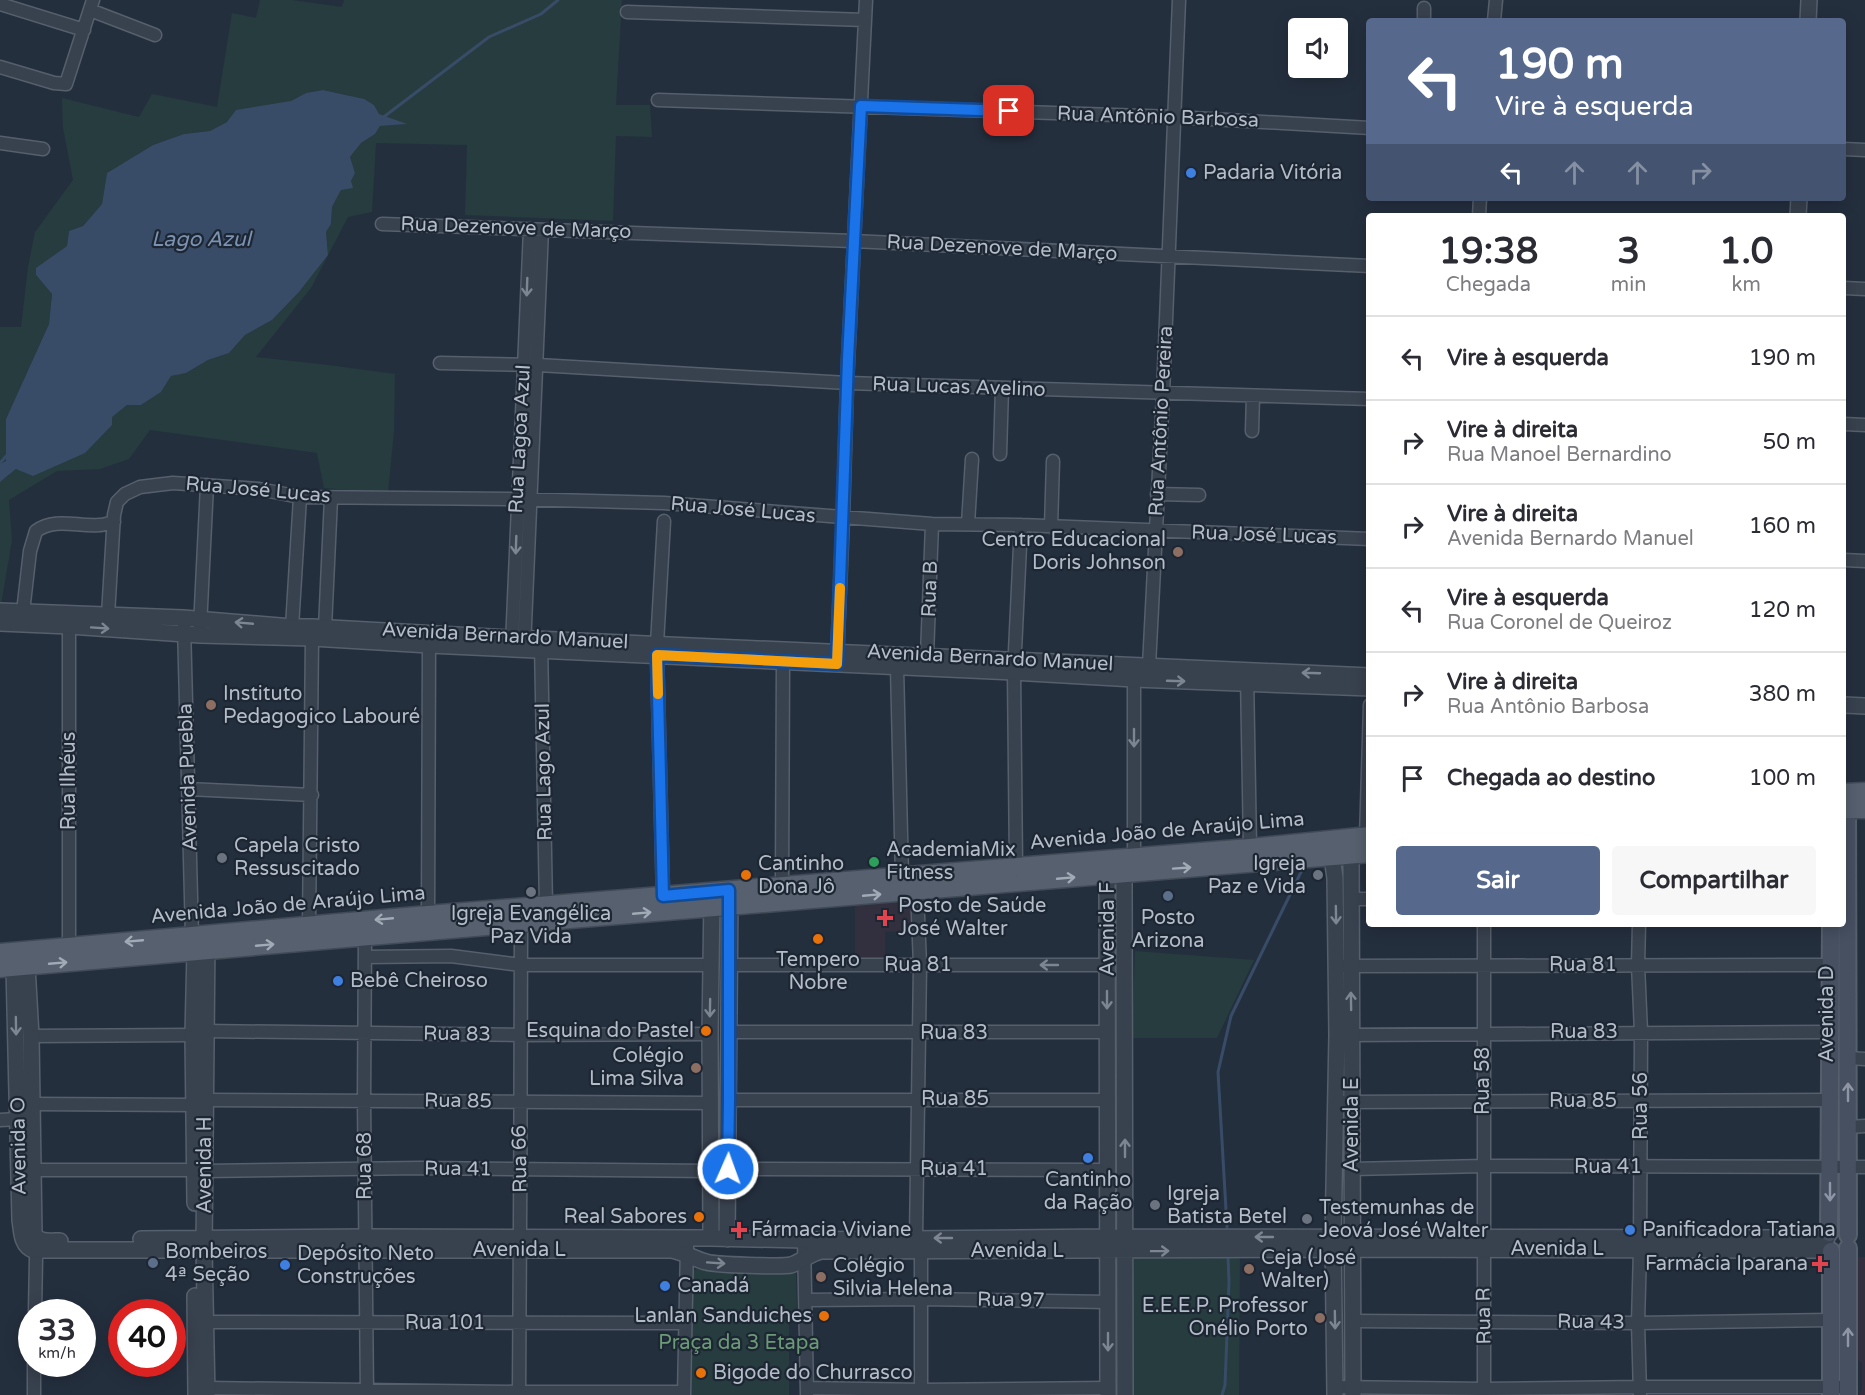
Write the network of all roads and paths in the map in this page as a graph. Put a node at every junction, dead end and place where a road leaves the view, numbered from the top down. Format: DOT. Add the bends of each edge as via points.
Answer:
graph roads {
  1 [pos="866,0"];
  2 [pos="1179,0"];
  3 [pos="1496,0"];
  4 [pos="1809,0"];
  5 [pos="0,4"];
  6 [pos="91,5"];
  7 [pos="1424,8"];
  8 [pos="627,12"];
  9 [pos="1424,18"];
  10 [pos="1494,18"];
  11 [pos="1808,18"];
  12 [pos="865,20"];
  13 [pos="84,30"];
  14 [pos="155,35"];
  15 [pos="0,67"];
  16 [pos="658,100"];
  17 [pos="861,106"];
  18 [pos="1174,117"];
  19 [pos="1366,128"];
  20 [pos="0,143"];
  21 [pos="43,149"];
  22 [pos="1846,149"];
  23 [pos="1865,150"];
  24 [pos="382,224"];
  25 [pos="536,229"];
  26 [pos="853,241"];
  27 [pos="1169,256"];
  28 [pos="1366,266"];
  29 [pos="1846,288"];
  30 [pos="1865,289"];
  31 [pos="440,363"];
  32 [pos="524,364"];
  33 [pos="538,365"];
  34 [pos="847,383"];
  35 [pos="1002,388"];
  36 [pos="1163,394"];
  37 [pos="1253,396"];
  38 [pos="1366,399"];
  39 [pos="1846,424"];
  40 [pos="1865,424"];
  41 [pos="1252,431"];
  42 [pos="999,454"];
  43 [pos="972,459"];
  44 [pos="1053,461"];
  45 [pos="207,485"];
  46 [pos="1157,494"];
  47 [pos="1199,495"];
  48 [pos="300,497"];
  49 [pos="331,498"];
  50 [pos="518,499"];
  51 [pos="531,500"];
  52 [pos="843,518"];
  53 [pos="664,521"];
  54 [pos="114,522"];
  55 [pos="932,524"];
  56 [pos="968,524"];
  57 [pos="1021,525"];
  58 [pos="1051,527"];
  59 [pos="1155,532"];
  60 [pos="1366,539"];
  61 [pos="1846,560"];
  62 [pos="1865,561"];
  63 [pos="0,611"];
  64 [pos="23,612"];
  65 [pos="108,615"];
  66 [pos="183,618"];
  67 [pos="201,619"];
  68 [pos="69,620"];
  69 [pos="0,623"];
  70 [pos="292,627"];
  71 [pos="325,628"];
  72 [pos="184,634"];
  73 [pos="200,635"];
  74 [pos="392,637"];
  75 [pos="312,638"];
  76 [pos="518,643"];
  77 [pos="541,644"];
  78 [pos="429,645"];
  79 [pos="657,649"];
  80 [pos="735,653"];
  81 [pos="927,655"];
  82 [pos="837,657"];
  83 [pos="783,662"];
  84 [pos="1015,665"];
  85 [pos="897,666"];
  86 [pos="1149,666"];
  87 [pos="1366,676"];
  88 [pos="1247,677"];
  89 [pos="1134,679"];
  90 [pos="1366,688"];
  91 [pos="1846,705"];
  92 [pos="1865,706"];
  93 [pos="188,789"];
  94 [pos="312,795"];
  95 [pos="1366,798"];
  96 [pos="1852,801"];
  97 [pos="1364,845"];
  98 [pos="1250,848"];
  99 [pos="1332,857"];
  100 [pos="1016,867"];
  101 [pos="1123,867"];
  102 [pos="902,877"];
  103 [pos="962,879"];
  104 [pos="929,885"];
  105 [pos="782,886"];
  106 [pos="663,896"];
  107 [pos="721,899"];
  108 [pos="1350,899"];
  109 [pos="1366,899"];
  110 [pos="546,906"];
  111 [pos="428,915"];
  112 [pos="521,923"];
  113 [pos="309,925"];
  114 [pos="1484,927"];
  115 [pos="1639,927"];
  116 [pos="1831,927"];
  117 [pos="365,937"];
  118 [pos="200,943"];
  119 [pos="69,947"];
  120 [pos="0,953"];
  121 [pos="365,957"];
  122 [pos="1108,964"];
  123 [pos="1484,964"];
  124 [pos="1831,964"];
  125 [pos="521,965"];
  126 [pos="711,965"];
  127 [pos="729,965"];
  128 [pos="920,965"];
  129 [pos="1638,965"];
  130 [pos="1344,966"];
  131 [pos="14,967"];
  132 [pos="366,1032"];
  133 [pos="729,1032"];
  134 [pos="1107,1032"];
  135 [pos="1641,1032"];
  136 [pos="1831,1032"];
  137 [pos="199,1033"];
  138 [pos="919,1033"];
  139 [pos="1483,1033"];
  140 [pos="710,1034"];
  141 [pos="521,1035"];
  142 [pos="1344,1035"];
  143 [pos="31,1036"];
  144 [pos="1848,1058"];
  145 [pos="1865,1059"];
  146 [pos="918,1099"];
  147 [pos="364,1100"];
  148 [pos="729,1100"];
  149 [pos="1108,1100"];
  150 [pos="1641,1100"];
  151 [pos="1831,1100"];
  152 [pos="520,1101"];
  153 [pos="1352,1101"];
  154 [pos="1483,1101"];
  155 [pos="200,1103"];
  156 [pos="711,1103"];
  157 [pos="1336,1103"];
  158 [pos="32,1104"];
  159 [pos="5,1122"];
  160 [pos="1856,1127"];
  161 [pos="1484,1167"];
  162 [pos="1640,1167"];
  163 [pos="1830,1167"];
  164 [pos="1848,1167"];
  165 [pos="1865,1167"];
  166 [pos="916,1168"];
  167 [pos="366,1169"];
  168 [pos="728,1169"];
  169 [pos="1352,1169"];
  170 [pos="26,1170"];
  171 [pos="200,1170"];
  172 [pos="1109,1170"];
  173 [pos="521,1171"];
  174 [pos="711,1172"];
  175 [pos="688,1238"];
  176 [pos="711,1238"];
  177 [pos="727,1239"];
  178 [pos="804,1240"];
  179 [pos="1848,1241"];
  180 [pos="365,1243"];
  181 [pos="1334,1243"];
  182 [pos="1483,1243"];
  183 [pos="1829,1243"];
  184 [pos="36,1244"];
  185 [pos="200,1244"];
  186 [pos="521,1244"];
  187 [pos="910,1244"];
  188 [pos="1108,1244"];
  189 [pos="1125,1244"];
  190 [pos="1351,1244"];
  191 [pos="1640,1244"];
  192 [pos="686,1255"];
  193 [pos="805,1257"];
  194 [pos="35,1299"];
  195 [pos="921,1299"];
  196 [pos="806,1300"];
  197 [pos="1108,1302"];
  198 [pos="1831,1320"];
  199 [pos="1352,1321"];
  200 [pos="1484,1321"];
  201 [pos="206,1322"];
  202 [pos="520,1322"];
  203 [pos="366,1323"];
  204 [pos="685,1323"];
  205 [pos="1638,1323"];
  206 [pos="34,1377"];
  207 [pos="1335,1391"];
  208 [pos="1353,1391"];
  209 [pos="1640,1391"];
  210 [pos="1831,1391"];
  211 [pos="1848,1391"];
  212 [pos="367,1392"];
  213 [pos="807,1392"];
  214 [pos="1108,1392"];
  215 [pos="1484,1392"];
  216 [pos="204,1393"];
  217 [pos="684,1393"];
  218 [pos="921,1393"];
  219 [pos="519,1394"];
  220 [pos="34,1395"];
  221 [pos="1125,1395"];
  1 -- 12 [label="street"];
  2 -- 18 [label="street, Rua Antônio Pereira"];
  3 -- 10 [label="street"];
  4 -- 11 [label="street"];
  5 -- 13 [label="street"];
  6 -- 13 [label="street"];
  6 -- 14 [label="street"];
  7 -- 9 [label="street"];
  8 -- 12 [label="street"];
  12 -- 17 [label="street"];
  13 -- 15 [label="street" via="66,84"];
  16 -- 17 [label="street, Rua Antônio Barbosa"];
  17 -- 18 [label="street, Rua Antônio Barbosa"];
  17 -- 26 [label="street"];
  18 -- 19 [label="street, Rua Antônio Barbosa"];
  18 -- 27 [label="street, Rua Antônio Pereira"];
  20 -- 21 [label="street"];
  22 -- 23 [label="street"];
  24 -- 25 [label="street, Rua Dezenove de Março"];
  25 -- 26 [label="street, Rua Dezenove de Março"];
  25 -- 32 [label="street, Rua Lagoa Azul, one-way"];
  25 -- 33 [label="street, Rua Lagoa Azul"];
  26 -- 27 [label="street, Rua Dezenove de Março"];
  26 -- 34 [label="street"];
  27 -- 28 [label="street, Rua Dezenove de Março"];
  27 -- 36 [label="street, Rua Antônio Pereira"];
  29 -- 30 [label="street"];
  31 -- 32 [label="street, Rua Lucas Avelino"];
  32 -- 33 [label="street, Rua Lucas Avelino"];
  32 -- 50 [label="street, Rua Lagoa Azul"];
  33 -- 34 [label="street, Rua Lucas Avelino"];
  33 -- 51 [label="street, Rua Lagoa Azul"];
  34 -- 35 [label="street, Rua Lucas Avelino"];
  34 -- 52 [label="street"];
  35 -- 36 [label="street, Rua Lucas Avelino"];
  35 -- 42 [label="street"];
  36 -- 37 [label="street, Rua Lucas Avelino"];
  36 -- 46 [label="street, Rua Antônio Pereira"];
  37 -- 38 [label="street, Rua Lucas Avelino"];
  37 -- 41 [label="street"];
  39 -- 40 [label="street"];
  43 -- 56 [label="street"];
  44 -- 58 [label="street"];
  45 -- 48 [label="street, Rua José Lucas"];
  45 -- 54 [label="street, Rua José Lucas" via="152,485 124,494 115,506"];
  45 -- 67 [label="street"];
  46 -- 47 [label="street"];
  46 -- 59 [label="street, Rua Antônio Pereira"];
  48 -- 49 [label="street, Rua José Lucas"];
  48 -- 70 [label="street"];
  49 -- 50 [label="street, Rua José Lucas"];
  49 -- 71 [label="street"];
  50 -- 51 [label="street, Rua José Lucas"];
  50 -- 76 [label="street, Rua Lagoa Azul, one-way"];
  51 -- 52 [label="street, Rua José Lucas" via="664,503"];
  51 -- 76 [label="street, Rua Lagoa Azul"];
  52 -- 55 [label="street, Rua José Lucas"];
  52 -- 82 [label="street"];
  53 -- 79 [label="street"];
  54 -- 64 [label="street" via="98,526 58,524 36,531"];
  54 -- 65 [label="street"];
  55 -- 56 [label="street, Rua José Lucas"];
  55 -- 81 [label="street, Rua B"];
  56 -- 57 [label="street, Rua José Lucas"];
  57 -- 58 [label="street, Rua José Lucas"];
  57 -- 84 [label="street"];
  58 -- 59 [label="street, Rua José Lucas"];
  59 -- 60 [label="street, Rua José Lucas"];
  59 -- 86 [label="street, Rua Antônio Pereira"];
  61 -- 62 [label="street"];
  63 -- 64 [label="street, Avenida Bernardo Manuel"];
  64 -- 68 [label="street, Avenida Bernardo Manuel"];
  65 -- 66 [label="street, Avenida Bernardo Manuel"];
  65 -- 68 [label="street, Avenida Bernardo Manuel"];
  66 -- 67 [label="street, Avenida Bernardo Manuel"];
  66 -- 72 [label="street, Avenida Puebla"];
  70 -- 67 [label="street, Avenida Bernardo Manuel, one-way"];
  67 -- 73 [label="street"];
  68 -- 69 [label="street, Avenida Bernardo Manuel"];
  68 -- 72 [label="street, Avenida Bernardo Manuel, one-way"];
  68 -- 119 [label="street, Rua Ilhéus"];
  70 -- 71 [label="street, Avenida Bernardo Manuel"];
  71 -- 74 [label="street, Avenida Bernardo Manuel"];
  72 -- 73 [label="street, Avenida Bernardo Manuel"];
  72 -- 93 [label="street, Avenida Puebla"];
  73 -- 75 [label="street, Avenida Bernardo Manuel"];
  74 -- 75 [label="street, Avenida Bernardo Manuel"];
  74 -- 76 [label="street, Avenida Bernardo Manuel"];
  74 -- 78 [label="street, Avenida Bernardo Manuel"];
  75 -- 94 [label="street"];
  76 -- 77 [label="street, Avenida Bernardo Manuel"];
  76 -- 78 [label="street, Avenida Bernardo Manuel"];
  77 -- 79 [label="street, Avenida Bernardo Manuel"];
  77 -- 110 [label="street, Rua Lago Azul"];
  78 -- 111 [label="street"];
  79 -- 80 [label="street, Avenida Bernardo Manuel"];
  79 -- 106 [label="street"];
  80 -- 82 [label="street, Avenida Bernardo Manuel"];
  80 -- 83 [label="street, Avenida Bernardo Manuel"];
  81 -- 82 [label="street, Avenida Bernardo Manuel"];
  81 -- 84 [label="street, Avenida Bernardo Manuel"];
  82 -- 83 [label="street, Avenida Bernardo Manuel"];
  82 -- 85 [label="street, Avenida Bernardo Manuel"];
  83 -- 105 [label="street"];
  84 -- 85 [label="street, Avenida Bernardo Manuel"];
  84 -- 86 [label="street, Avenida Bernardo Manuel"];
  84 -- 89 [label="street, Avenida Bernardo Manuel"];
  84 -- 100 [label="street"];
  85 -- 102 [label="street"];
  86 -- 88 [label="street, Avenida Bernardo Manuel"];
  86 -- 89 [label="street"];
  87 -- 88 [label="street, Avenida Bernardo Manuel, one-way"];
  89 -- 88 [label="street, Avenida Bernardo Manuel, one-way"];
  88 -- 90 [label="street, Avenida Bernardo Manuel"];
  88 -- 98 [label="street"];
  89 -- 101 [label="street, one-way"];
  91 -- 92 [label="street"];
  93 -- 94 [label="street"];
  93 -- 118 [label="street, Avenida Puebla"];
  94 -- 113 [label="street"];
  95 -- 97 [label="street, Avenida E"];
  96 -- 144 [label="main road, Avenida D"];
  97 -- 98 [label="main road, Avenida João de Araújo Lima"];
  97 -- 99 [label="main road, Avenida João de Araújo Lima"];
  97 -- 108 [label="street, Avenida E"];
  98 -- 101 [label="main road, Avenida João de Araújo Lima"];
  101 -- 99 [label="main road, Avenida João de Araújo Lima, one-way"];
  99 -- 130 [label="street, Avenida E, one-way"];
  100 -- 101 [label="main road, Avenida João de Araújo Lima"];
  100 -- 103 [label="main road, Avenida João de Araújo Lima"];
  103 -- 101 [label="main road, Avenida João de Araújo Lima, one-way"];
  101 -- 122 [label="street, Avenida F"];
  189 -- 101 [label="street, Avenida F, one-way"];
  102 -- 104 [label="main road, Avenida João de Araújo Lima"];
  102 -- 105 [label="main road, Avenida João de Araújo Lima"];
  103 -- 104 [label="main road, Avenida João de Araújo Lima"];
  107 -- 104 [label="main road, Avenida João de Araújo Lima, one-way"];
  104 -- 128 [label="street"];
  105 -- 107 [label="main road, Avenida João de Araújo Lima"];
  106 -- 107 [label="main road, Avenida João de Araújo Lima"];
  106 -- 110 [label="main road, Avenida João de Araújo Lima"];
  112 -- 107 [label="main road, Avenida João de Araújo Lima, one-way"];
  107 -- 126 [label="street"];
  107 -- 127 [label="street"];
  108 -- 109 [label="street"];
  108 -- 130 [label="street, Avenida E"];
  110 -- 111 [label="main road, Avenida João de Araújo Lima"];
  111 -- 113 [label="main road, Avenida João de Araújo Lima, one-way"];
  112 -- 117 [label="main road, Avenida João de Araújo Lima"];
  112 -- 125 [label="street, Rua 66"];
  113 -- 118 [label="main road, Avenida João de Araújo Lima"];
  114 -- 123 [label="street, Rua 58"];
  115 -- 129 [label="street, Rua 56"];
  116 -- 124 [label="main road, Avenida D"];
  118 -- 117 [label="main road, Avenida João de Araújo Lima, one-way"];
  117 -- 121 [label="street, Rua 68"];
  118 -- 119 [label="main road, Avenida João de Araújo Lima, one-way"];
  131 -- 118 [label="main road, Avenida João de Araújo Lima, one-way"];
  118 -- 137 [label="street, Avenida H"];
  119 -- 120 [label="main road, Avenida João de Araújo Lima"];
  121 -- 125 [label="street" via="451,956"];
  121 -- 132 [label="street, Rua 68"];
  122 -- 128 [label="street, Rua 81, one-way"];
  122 -- 134 [label="street, Avenida F, one-way"];
  123 -- 129 [label="street, Rua 81"];
  123 -- 130 [label="street, Rua 81"];
  123 -- 139 [label="street, Rua 58"];
  124 -- 129 [label="street, Rua 81"];
  124 -- 136 [label="main road, Avenida D"];
  125 -- 126 [label="street"];
  125 -- 141 [label="street, Rua 66"];
  126 -- 140 [label="street, one-way"];
  127 -- 128 [label="street, Rua 81"];
  127 -- 133 [label="street"];
  128 -- 138 [label="street"];
  129 -- 135 [label="street, Rua 56"];
  130 -- 142 [label="street, Avenida E"];
  131 -- 143 [label="street, Avenida O"];
  131 -- 159 [label="street, Avenida O, one-way"];
  132 -- 137 [label="street, Rua 83"];
  132 -- 141 [label="street, Rua 83"];
  132 -- 147 [label="street, Rua 68"];
  133 -- 138 [label="street, Rua 83"];
  133 -- 148 [label="street"];
  134 -- 138 [label="street, Rua 83"];
  134 -- 149 [label="street, Avenida F"];
  135 -- 136 [label="street, Rua 83"];
  135 -- 139 [label="street, Rua 83"];
  135 -- 150 [label="street, Rua 56"];
  136 -- 151 [label="main road, Avenida D"];
  137 -- 143 [label="street, Rua 83"];
  137 -- 155 [label="street, Avenida H"];
  138 -- 146 [label="street"];
  139 -- 142 [label="street, Rua 83"];
  139 -- 154 [label="street, Rua 58"];
  140 -- 141 [label="street, Rua 83"];
  140 -- 156 [label="street"];
  141 -- 152 [label="street, Rua 66"];
  142 -- 153 [label="street, Avenida E"];
  142 -- 157 [label="street, Avenida E"];
  143 -- 158 [label="street, Avenida O"];
  144 -- 145 [label="street"];
  160 -- 144 [label="main road, Avenida D, one-way"];
  146 -- 148 [label="street, Rua 85"];
  146 -- 149 [label="street, Rua 85"];
  146 -- 166 [label="street"];
  147 -- 152 [label="street, Rua 85"];
  147 -- 155 [label="street, Rua 85"];
  147 -- 167 [label="street, Rua 68"];
  148 -- 168 [label="street"];
  149 -- 172 [label="street, Avenida F"];
  150 -- 151 [label="street, Rua 85"];
  150 -- 154 [label="street, Rua 85"];
  150 -- 162 [label="street, Rua 56"];
  151 -- 163 [label="main road, Avenida D"];
  152 -- 156 [label="street, Rua 85"];
  152 -- 173 [label="street, Rua 66"];
  153 -- 154 [label="street, Rua 85"];
  153 -- 157 [label="street, Rua 85"];
  153 -- 169 [label="street, Avenida E"];
  154 -- 161 [label="street, Rua 58"];
  155 -- 158 [label="street, Rua 85"];
  155 -- 171 [label="street, Avenida H"];
  156 -- 174 [label="street"];
  157 -- 181 [label="street, Avenida E"];
  158 -- 170 [label="street, Avenida O"];
  159 -- 170 [label="street, Avenida O"];
  160 -- 164 [label="main road, Avenida D"];
  161 -- 162 [label="street, Rua 41"];
  161 -- 169 [label="street, Rua 41"];
  161 -- 182 [label="street, Rua 58"];
  162 -- 163 [label="street, Rua 41"];
  162 -- 191 [label="street, Rua 56"];
  163 -- 164 [label="street, Rua 41"];
  163 -- 183 [label="main road, Avenida D, one-way"];
  164 -- 165 [label="street, Rua 41"];
  164 -- 179 [label="main road, Avenida D"];
  166 -- 168 [label="street, Rua 41"];
  166 -- 172 [label="street, Rua 41"];
  166 -- 187 [label="street"];
  167 -- 171 [label="street, Rua 41"];
  167 -- 173 [label="street, Rua 41"];
  167 -- 180 [label="street, Rua 68"];
  168 -- 177 [label="street"];
  169 -- 190 [label="street, Avenida E"];
  170 -- 171 [label="street, Rua 41"];
  170 -- 184 [label="street, Avenida O" via="21,1230 25,1243"];
  171 -- 185 [label="street, Avenida H"];
  172 -- 188 [label="street, Avenida F"];
  173 -- 174 [label="street, Rua 41"];
  173 -- 186 [label="street, Rua 66"];
  174 -- 176 [label="street"];
  175 -- 176 [label="street, Avenida L"];
  175 -- 186 [label="street, Avenida L"];
  175 -- 192 [label="street"];
  176 -- 177 [label="street, Avenida L"];
  177 -- 178 [label="street, Avenida L"];
  178 -- 187 [label="street, Avenida L"];
  178 -- 193 [label="street"];
  179 -- 183 [label="main road" via="1838,1229"];
  211 -- 179 [label="main road, Avenida D, one-way"];
  180 -- 185 [label="street, Avenida L"];
  180 -- 186 [label="street, Avenida L"];
  180 -- 203 [label="street, Rua 68"];
  181 -- 189 [label="street, Avenida L"];
  181 -- 190 [label="street, Avenida L"];
  181 -- 207 [label="street, Avenida E, one-way"];
  182 -- 190 [label="street, Avenida L"];
  182 -- 191 [label="street, Avenida L"];
  182 -- 200 [label="street, Rua R"];
  183 -- 191 [label="street, Avenida L"];
  183 -- 198 [label="main road, Avenida D"];
  184 -- 185 [label="street, Avenida L"];
  184 -- 194 [label="street"];
  185 -- 201 [label="street, Avenida H"];
  185 -- 216 [label="street, Avenida H"];
  186 -- 192 [label="street, Avenida L" via="672,1250"];
  186 -- 202 [label="street, Rua 66"];
  187 -- 188 [label="street, Avenida L"];
  187 -- 193 [label="street, Avenida L" via="820,1251"];
  187 -- 195 [label="street"];
  188 -- 189 [label="street, Avenida L"];
  188 -- 197 [label="street, Avenida F"];
  189 -- 221 [label="street, Avenida F"];
  190 -- 199 [label="street, Avenida E"];
  191 -- 205 [label="street, Rua 56"];
  192 -- 193 [label="street, Avenida L, one-way" via="708,1263 790,1265"];
  192 -- 204 [label="street"];
  193 -- 196 [label="street"];
  195 -- 196 [label="street, Rua 97"];
  195 -- 197 [label="street, Rua 97"];
  195 -- 218 [label="street"];
  196 -- 213 [label="street"];
  197 -- 214 [label="street, Avenida F, one-way"];
  198 -- 205 [label="street, Rua 43"];
  198 -- 210 [label="main road, Avenida D"];
  199 -- 200 [label="street, Rua 43"];
  199 -- 208 [label="street, Avenida E"];
  200 -- 205 [label="street, Rua 43"];
  200 -- 215 [label="street, Rua R"];
  201 -- 203 [label="street, Rua 101"];
  201 -- 216 [label="street, Avenida H"];
  202 -- 203 [label="street, Rua 101"];
  202 -- 204 [label="street, Rua 101"];
  202 -- 219 [label="street, Rua 66"];
  203 -- 212 [label="street, Rua 68"];
  204 -- 217 [label="street"];
  205 -- 209 [label="street, Rua 56"];
  206 -- 220 [label="street"];
  207 -- 208 [label="street"];
  208 -- 215 [label="street"];
  209 -- 210 [label="street"];
  209 -- 215 [label="street"];
  210 -- 211 [label="street"];
  212 -- 216 [label="street"];
  212 -- 219 [label="street"];
  213 -- 218 [label="street"];
  214 -- 218 [label="street"];
  217 -- 219 [label="street"];
}
